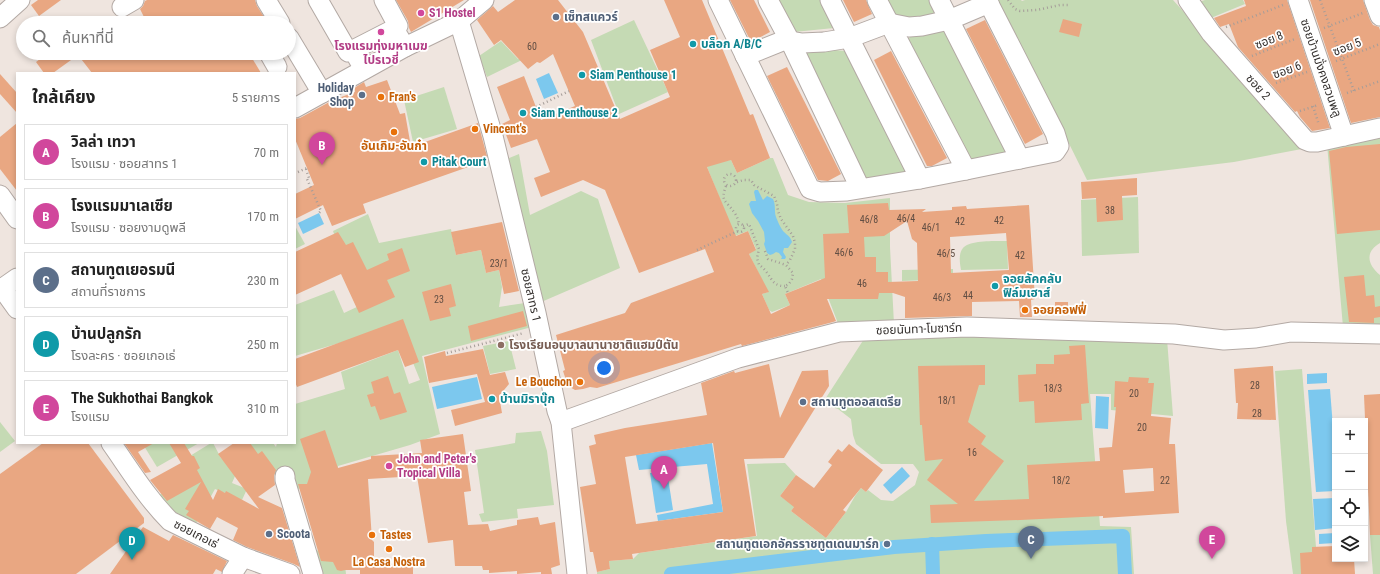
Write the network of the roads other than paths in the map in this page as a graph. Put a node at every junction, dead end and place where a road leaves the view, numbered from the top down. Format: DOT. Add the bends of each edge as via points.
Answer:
graph roads {
  1 [pos="20,0"];
  2 [pos="266,0"];
  3 [pos="318,0"];
  4 [pos="384,0"];
  5 [pos="484,0"];
  6 [pos="718,0"];
  7 [pos="768,0"];
  8 [pos="830,0"];
  9 [pos="877,0"];
  10 [pos="939,0"];
  11 [pos="1188,0"];
  12 [pos="988,1"];
  13 [pos="1293,1"];
  14 [pos="273,16"];
  15 [pos="0,18"];
  16 [pos="949,20"];
  17 [pos="459,21"];
  18 [pos="889,23"];
  19 [pos="394,29"];
  20 [pos="849,38"];
  21 [pos="790,41"];
  22 [pos="405,47"];
  23 [pos="296,50"];
  24 [pos="353,50"];
  25 [pos="745,56"];
  26 [pos="364,69"];
  27 [pos="322,93"];
  28 [pos="296,107"];
  29 [pos="1380,128"];
  30 [pos="1344,136"];
  31 [pos="1020,159"];
  32 [pos="966,170"];
  33 [pos="920,179"];
  34 [pos="860,188"];
  35 [pos="0,195"];
  36 [pos="16,218"];
  37 [pos="6,285"];
  38 [pos="16,307"];
  39 [pos="1380,334"];
  40 [pos="561,422"];
  41 [pos="112,444"];
  42 [pos="285,476"];
  43 [pos="244,557"];
  44 [pos="232,574"];
  45 [pos="290,574"];
  46 [pos="313,574"];
  47 [pos="577,574"];
  1 -- 15 [label="street"];
  2 -- 14 [label="street"];
  3 -- 24 [label="street" via="348,52"];
  4 -- 19 [label="street" via="398,26"];
  5 -- 17 [label="street"];
  6 -- 25 [label="street"];
  7 -- 21 [label="street"];
  8 -- 20 [label="street"];
  9 -- 18 [label="street"];
  10 -- 16 [label="street"];
  11 -- 30 [label="street, ซอย 2" via="1236,63 1305,140 1310,142"];
  12 -- 16 [label="street"];
  12 -- 31 [label="street" via="1055,133 1059,146 1054,152"];
  13 -- 30 [label="street, ซอยบ้านมั่งคงสวนพลู" via="1309,33"];
  16 -- 18 [label="street" via="909,28"];
  16 -- 31 [label="street"];
  17 -- 22 [label="street"];
  17 -- 40 [label="street, ซอยสาทร 1" via="493,136"];
  18 -- 20 [label="street"];
  18 -- 32 [label="street"];
  19 -- 22 [label="street"];
  19 -- 24 [label="street"];
  20 -- 21 [label="street" via="824,42"];
  20 -- 33 [label="street"];
  21 -- 25 [label="street" via="785,40"];
  21 -- 34 [label="street"];
  22 -- 26 [label="street"];
  23 -- 27 [label="street"];
  24 -- 26 [label="street"];
  25 -- 34 [label="street" via="810,189 820,192"];
  26 -- 27 [label="street"];
  27 -- 28 [label="street"];
  29 -- 30 [label="street, ซอย 2"];
  31 -- 32 [label="street"];
  32 -- 33 [label="street"];
  33 -- 34 [label="street"];
  35 -- 36 [label="street"];
  37 -- 38 [label="street"];
  39 -- 40 [label="street, ซอยนันทา-โมซาร์ท" via="1290,332 1224,340 1174,334 967,327 839,332 738,358"];
  40 -- 47 [label="street, ซอยสาทร 1"];
  41 -- 43 [label="street, ซอยเกอเธ่" via="160,512 170,521"];
  42 -- 46 [label="street"];
  43 -- 44 [label="street"];
  43 -- 45 [label="street, ซอยเกอเธ่"];
}
